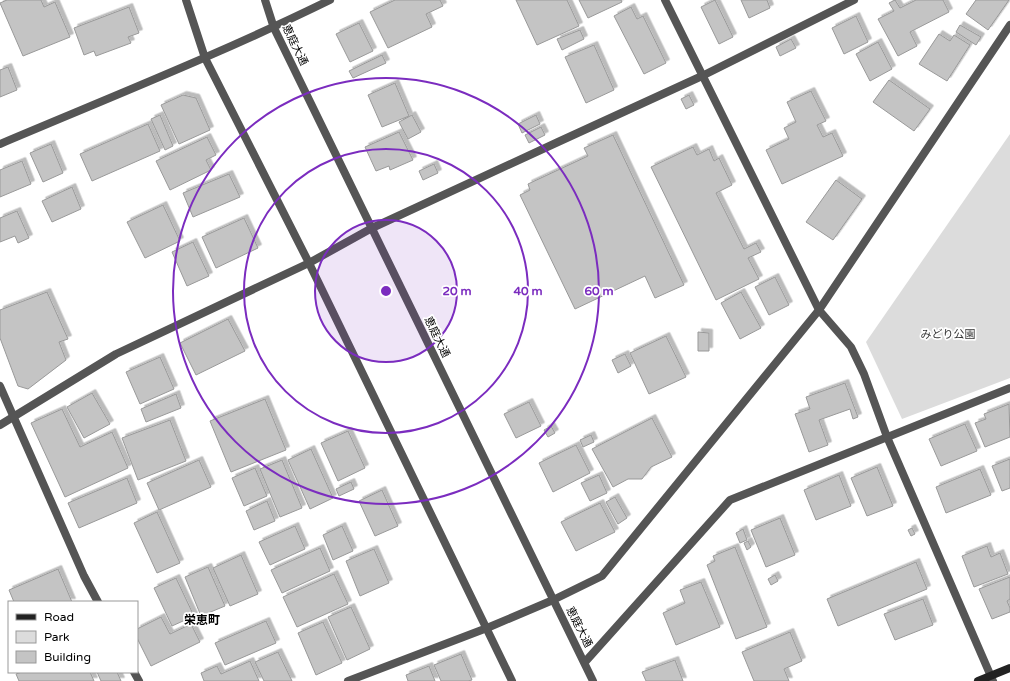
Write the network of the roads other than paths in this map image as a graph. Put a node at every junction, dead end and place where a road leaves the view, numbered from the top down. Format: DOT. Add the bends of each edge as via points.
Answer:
graph roads {
  1 [pos="186,0"];
  2 [pos="265,0"];
  3 [pos="330,0"];
  4 [pos="665,0"];
  5 [pos="854,0"];
  6 [pos="1010,25"];
  7 [pos="274,28"];
  8 [pos="205,58"];
  9 [pos="702,76"];
  10 [pos="0,144"];
  11 [pos="372,228"];
  12 [pos="309,263"];
  13 [pos="819,310"];
  14 [pos="0,386"];
  15 [pos="1010,388"];
  16 [pos="13,416"];
  17 [pos="0,425"];
  18 [pos="887,437"];
  19 [pos="553,600"];
  20 [pos="98,601"];
  21 [pos="487,628"];
  22 [pos="585,662"];
  23 [pos="1010,668"];
  24 [pos="992,678"];
  25 [pos="348,681"];
  26 [pos="512,681"];
  27 [pos="593,681"];
  28 [pos="978,681"];
  1 -- 8 [label="street"];
  2 -- 7 [label="street, 恵庭大通"];
  3 -- 7 [label="street"];
  4 -- 9 [label="street"];
  5 -- 9 [label="street"];
  6 -- 13 [label="street"];
  7 -- 8 [label="street"];
  7 -- 11 [label="street, 恵庭大通"];
  8 -- 10 [label="street"];
  8 -- 12 [label="street"];
  9 -- 11 [label="street"];
  9 -- 13 [label="street"];
  11 -- 12 [label="street"];
  11 -- 19 [label="street, 恵庭大通"];
  12 -- 16 [label="street" via="116,354"];
  12 -- 21 [label="street"];
  13 -- 18 [label="street" via="851,346"];
  13 -- 19 [label="street" via="602,576"];
  14 -- 16 [label="street"];
  15 -- 18 [label="street"];
  16 -- 17 [label="street"];
  16 -- 20 [label="street"];
  18 -- 22 [label="street" via="730,500"];
  18 -- 24 [label="street"];
  19 -- 21 [label="street"];
  19 -- 22 [label="street, 恵庭大通"];
  21 -- 25 [label="street"];
  21 -- 26 [label="street"];
  22 -- 27 [label="street, 恵庭大通"];
  23 -- 24 [label="main road"];
  24 -- 28 [label="main road"];
}
